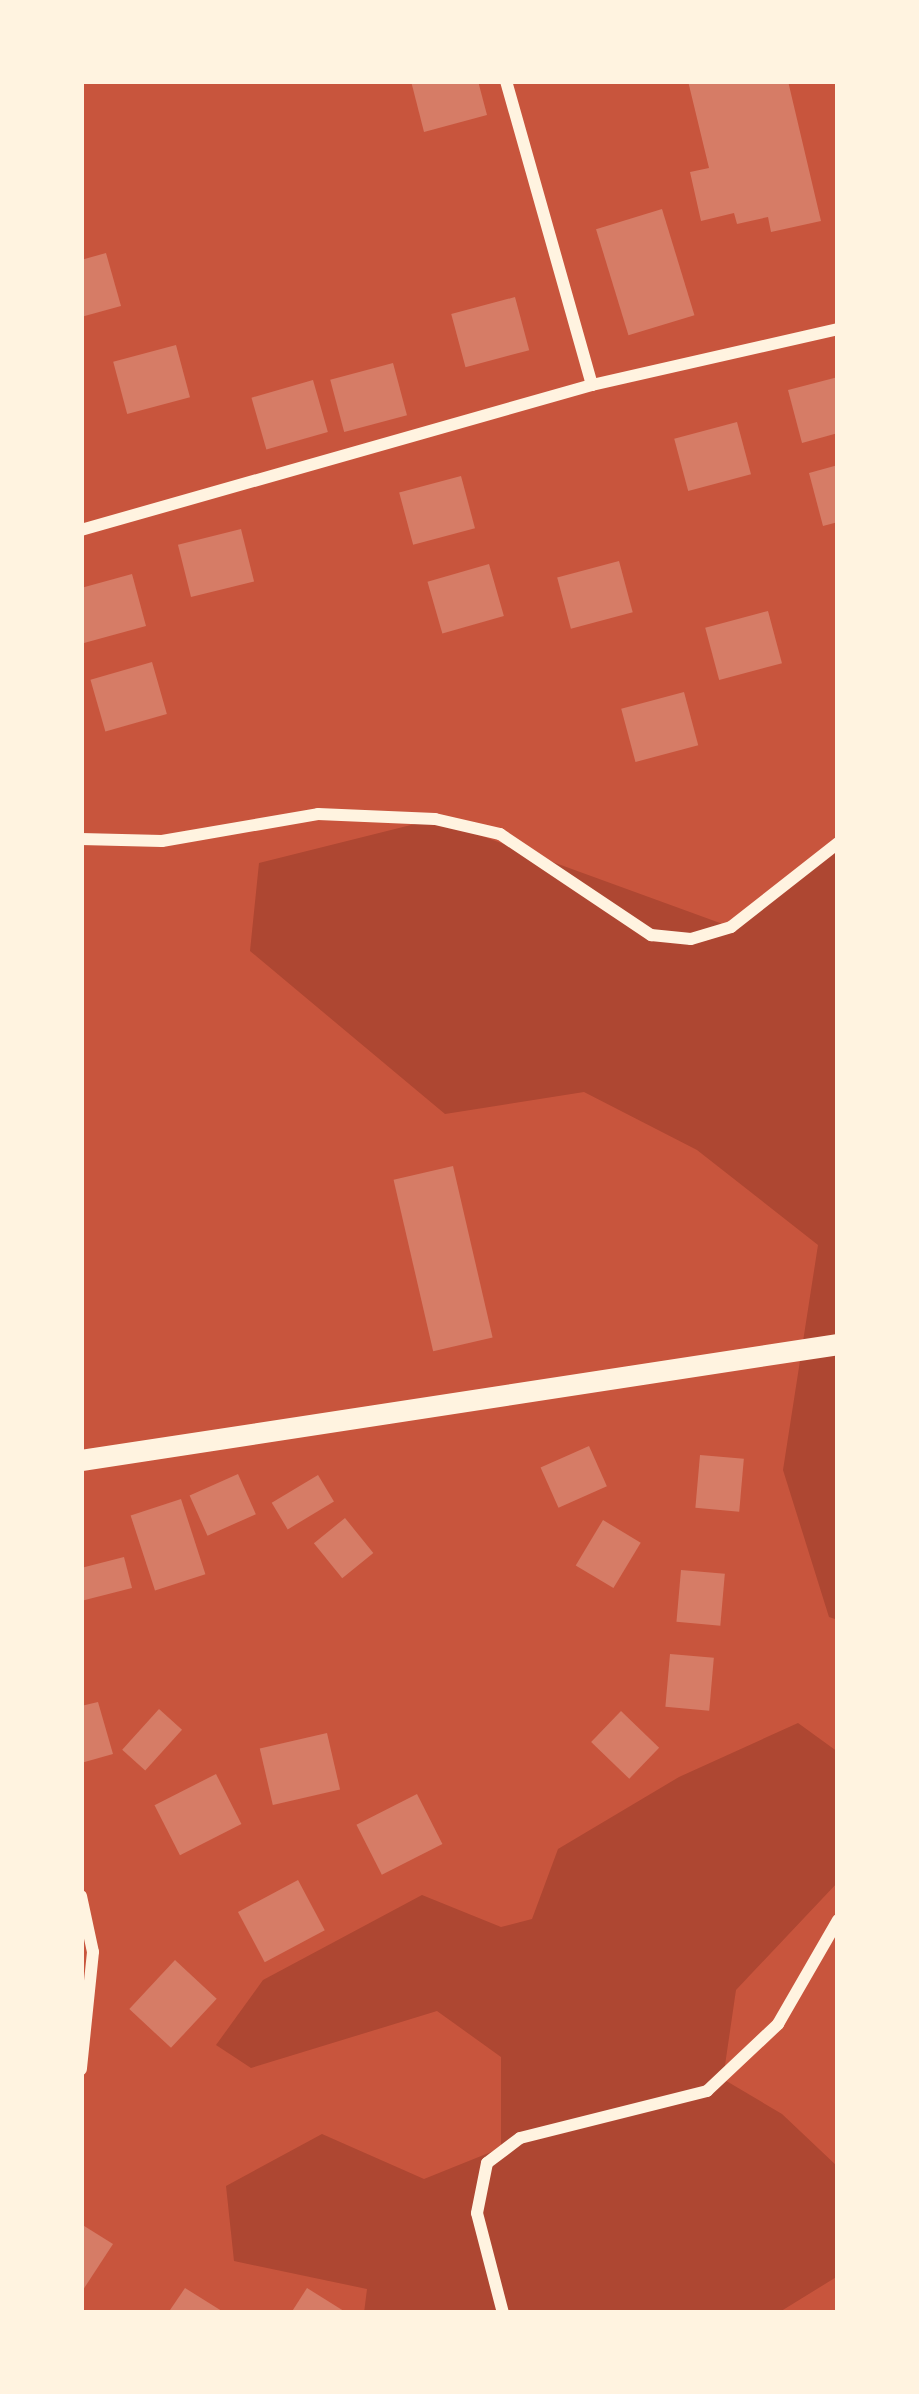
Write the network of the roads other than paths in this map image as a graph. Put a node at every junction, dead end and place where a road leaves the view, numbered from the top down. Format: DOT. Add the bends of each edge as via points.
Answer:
graph roads {
  1 [pos="506,81"];
  2 [pos="838,329"];
  3 [pos="592,385"];
  4 [pos="81,530"];
  5 [pos="81,839"];
  6 [pos="838,843"];
  7 [pos="838,1344"];
  8 [pos="81,1460"];
  9 [pos="81,1896"];
  10 [pos="838,1921"];
  11 [pos="81,2068"];
  12 [pos="503,2313"];
  1 -- 3 [label="street"];
  2 -- 3 [label="street"];
  3 -- 4 [label="street"];
  5 -- 6 [label="street" via="162,841 318,814 434,818 500,834 651,935 691,939 731,927"];
  7 -- 8 [label="street"];
  9 -- 11 [label="street" via="93,1952"];
  10 -- 12 [label="street" via="778,2024 707,2091 520,2138 487,2163 477,2213"];
}
